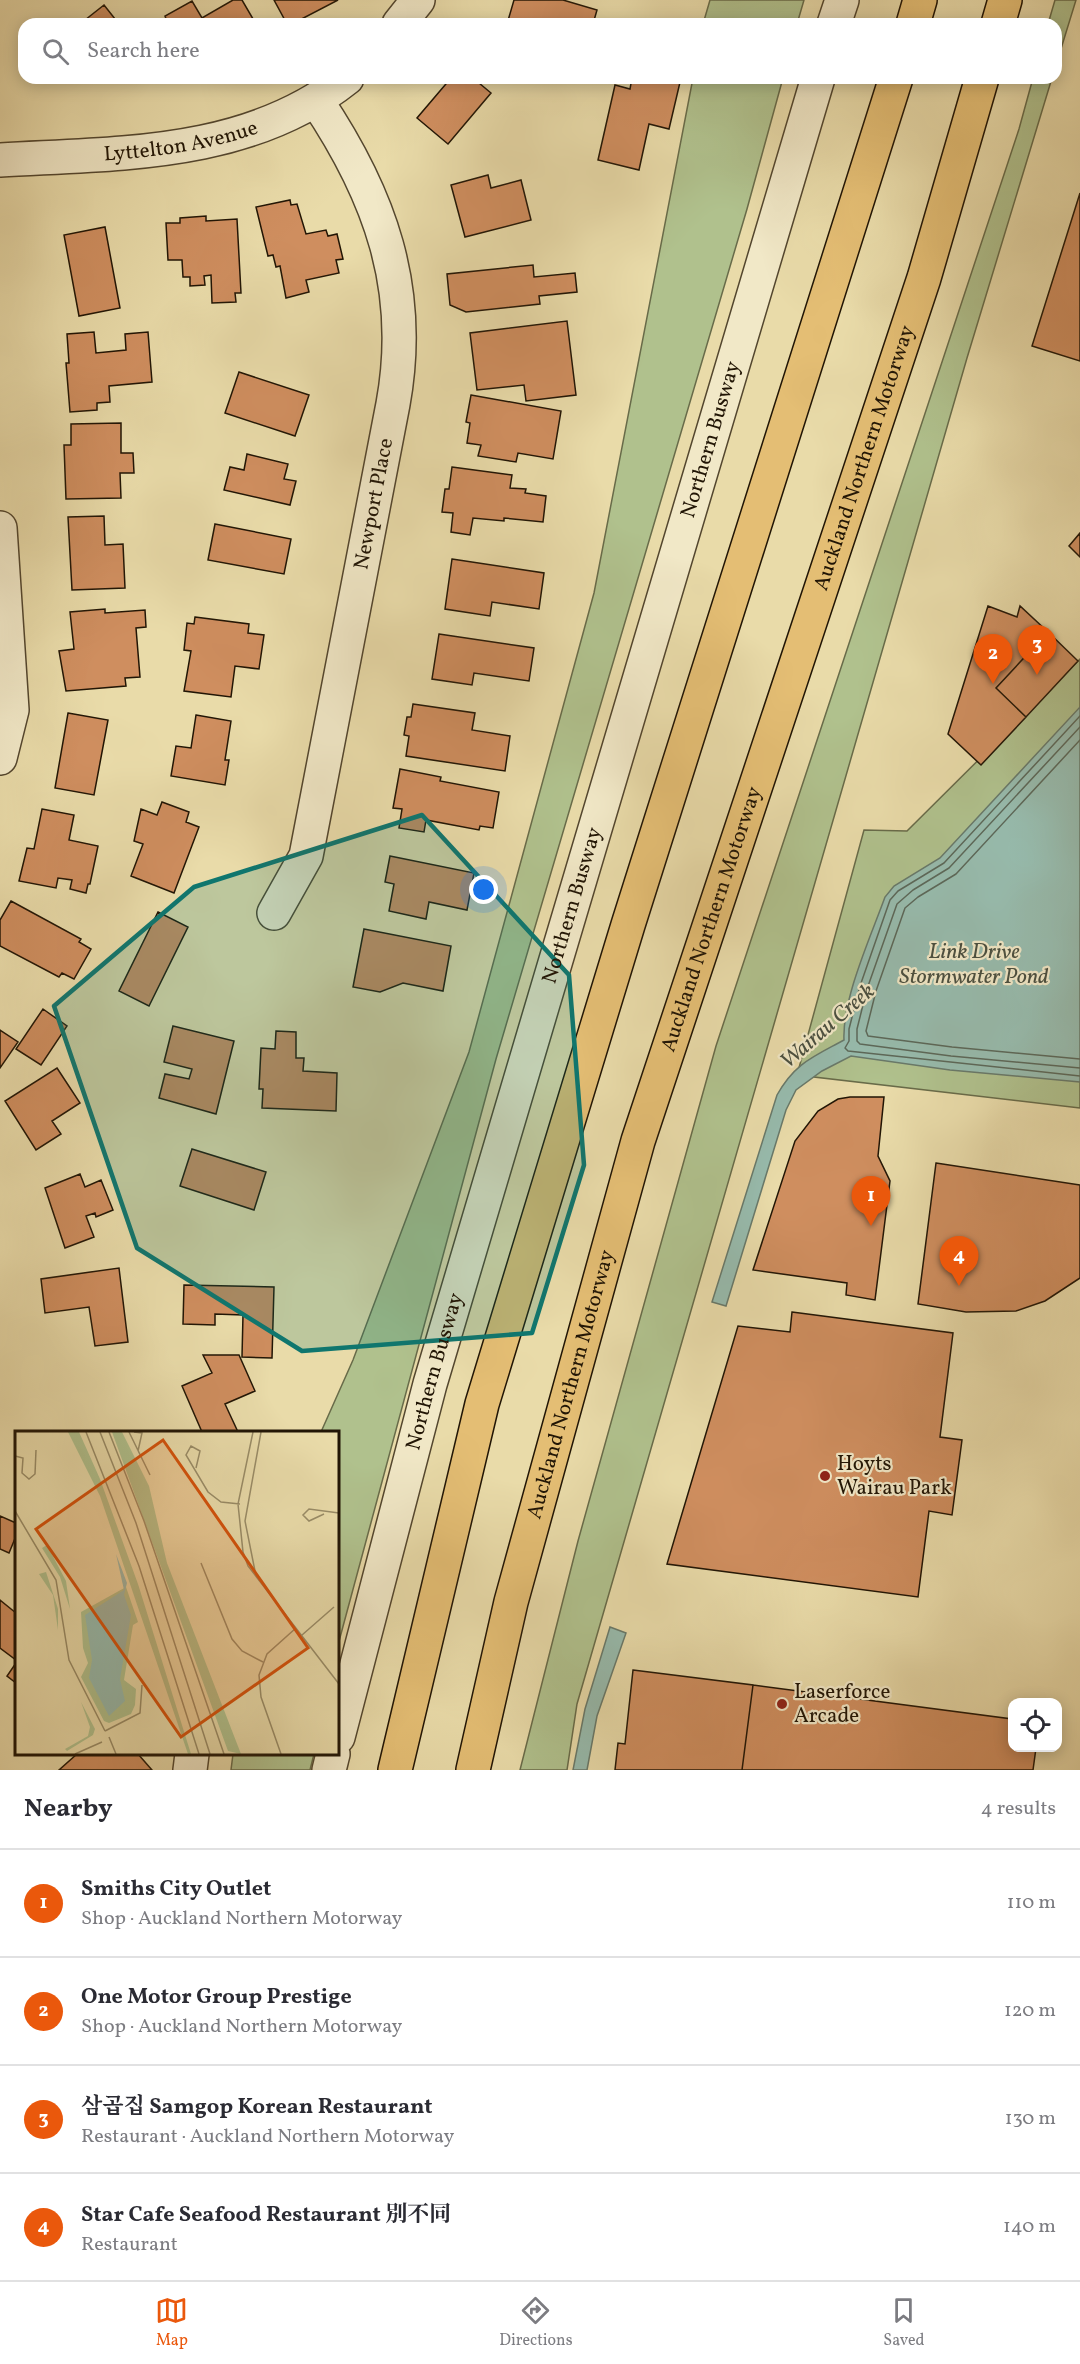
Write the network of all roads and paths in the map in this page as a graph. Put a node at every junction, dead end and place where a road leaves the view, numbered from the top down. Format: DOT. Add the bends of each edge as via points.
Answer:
graph roads {
  1 [pos="418,0"];
  2 [pos="842,0"];
  3 [pos="920,0"];
  4 [pos="1005,0"];
  5 [pos="404,18"];
  6 [pos="836,18"];
  7 [pos="915,18"];
  8 [pos="1000,18"];
  9 [pos="339,84"];
  10 [pos="816,84"];
  11 [pos="894,84"];
  12 [pos="980,84"];
  13 [pos="316,100"];
  14 [pos="0,160"];
  15 [pos="0,528"];
  16 [pos="3,635"];
  17 [pos="0,758"];
  18 [pos="274,913"];
  19 [pos="339,1733"];
  20 [pos="192,1755"];
  21 [pos="333,1755"];
  22 [pos="190,1770"];
  23 [pos="329,1770"];
  24 [pos="395,1770"];
  25 [pos="473,1770"];
  1 -- 5 [label="street"];
  2 -- 6 [label="street"];
  3 -- 7 [label="highway"];
  4 -- 8 [label="highway"];
  9 -- 13 [label="street, Lyttelton Avenue"];
  10 -- 19 [label="street, Northern Busway" via="430,1384"];
  11 -- 24 [label="highway" via="482,1404"];
  12 -- 25 [label="highway, Auckland Northern Motorway" via="924,278 639,1142 511,1602"];
  13 -- 14 [label="street, Lyttelton Avenue" via="258,129 202,144 146,152"];
  13 -- 18 [label="street, Newport Place" via="354,163 388,247 399,303 400,353 306,856"];
  15 -- 16 [label="street"];
  16 -- 17 [label="street" via="12,710"];
  20 -- 22 [label="street"];
  21 -- 23 [label="street"];
}
